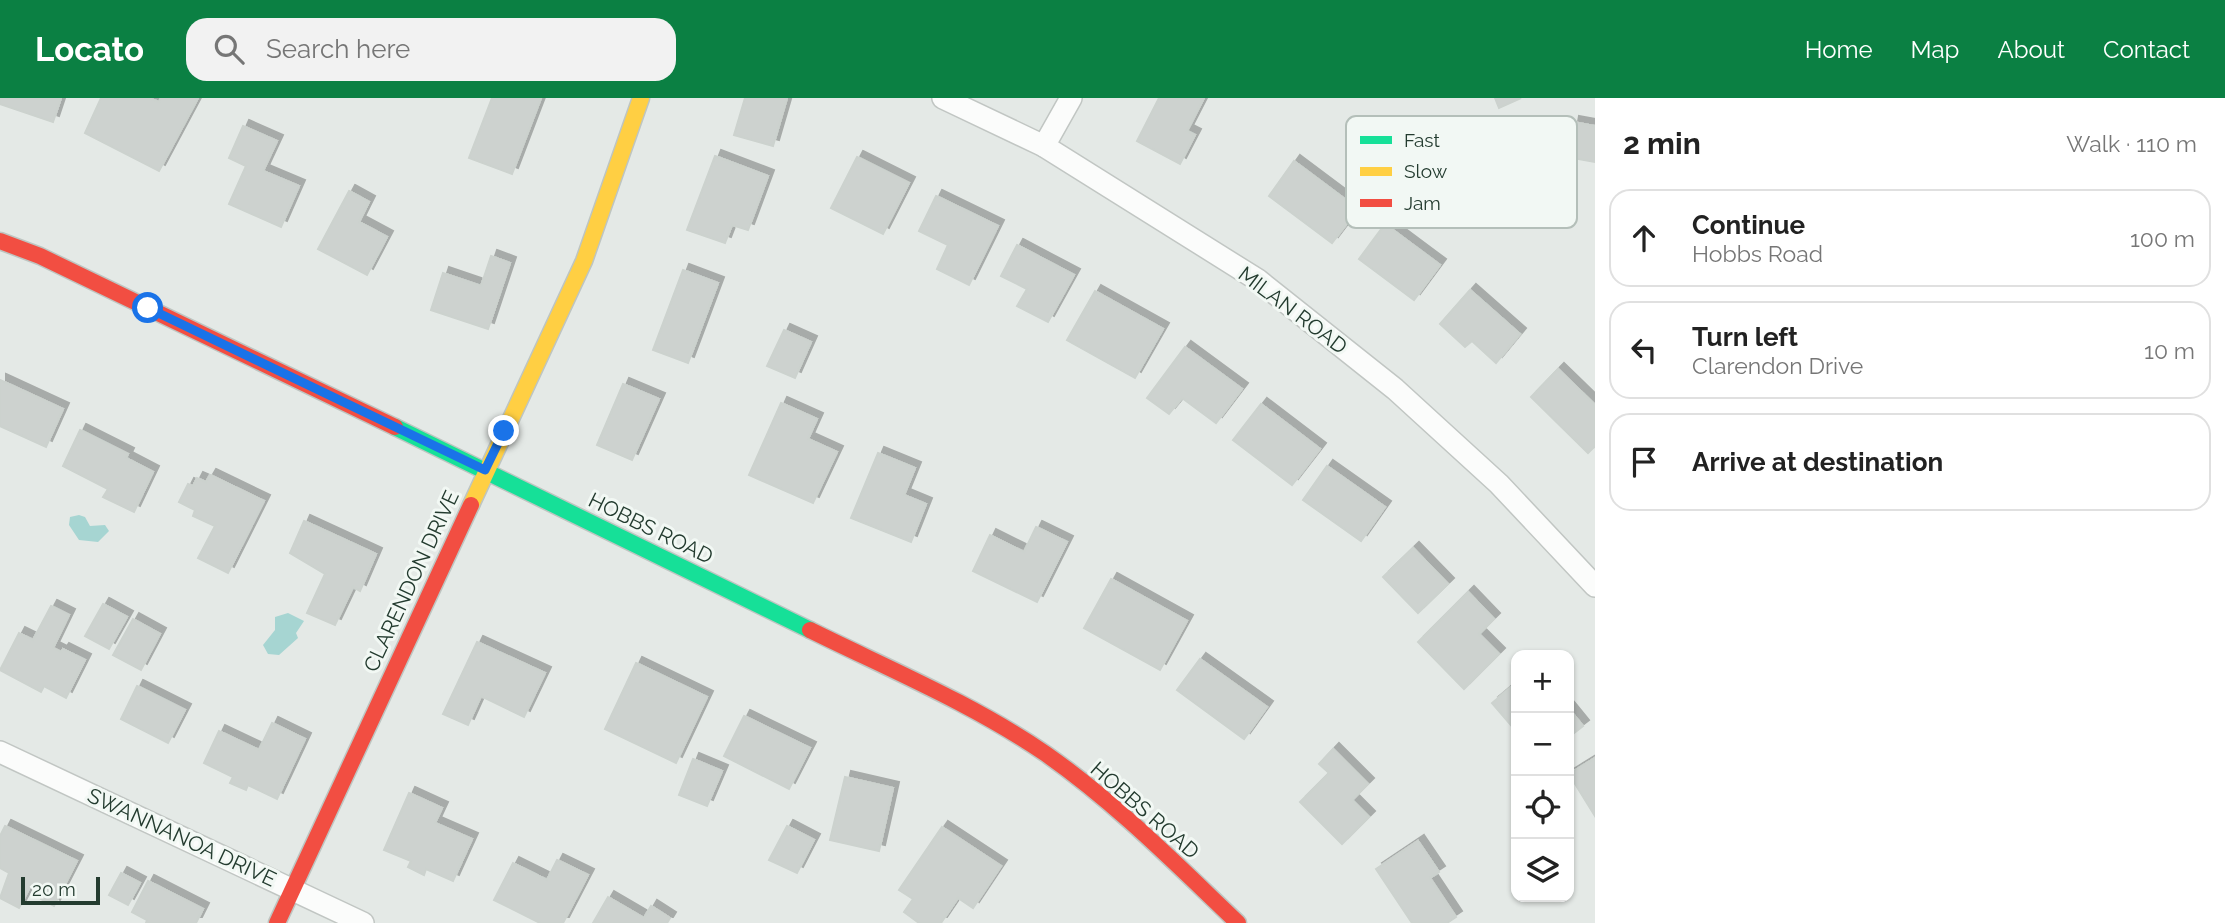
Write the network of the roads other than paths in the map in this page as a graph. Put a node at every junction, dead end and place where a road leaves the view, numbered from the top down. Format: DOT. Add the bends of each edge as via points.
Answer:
graph roads {
  1 [pos="641,98"];
  2 [pos="943,98"];
  3 [pos="1071,98"];
  4 [pos="1044,146"];
  5 [pos="0,240"];
  6 [pos="485,470"];
  7 [pos="1595,586"];
  8 [pos="0,752"];
  9 [pos="292,889"];
  10 [pos="277,923"];
  11 [pos="363,923"];
  12 [pos="1238,923"];
  1 -- 6 [label="street, CLARENDON DRIVE" via="583,261"];
  2 -- 4 [label="street, MILAN ROAD"];
  3 -- 4 [label="street"];
  4 -- 7 [label="street, MILAN ROAD" via="1258,280 1385,381 1499,484"];
  5 -- 6 [label="street, HOBBS ROAD"];
  6 -- 9 [label="street, CLARENDON DRIVE"];
  6 -- 12 [label="street, HOBBS ROAD" via="951,699 1045,754 1133,822"];
  8 -- 9 [label="street, SWANNANOA DRIVE"];
  9 -- 10 [label="street, CLARENDON DRIVE"];
  9 -- 11 [label="street, SWANNANOA DRIVE"];
}
